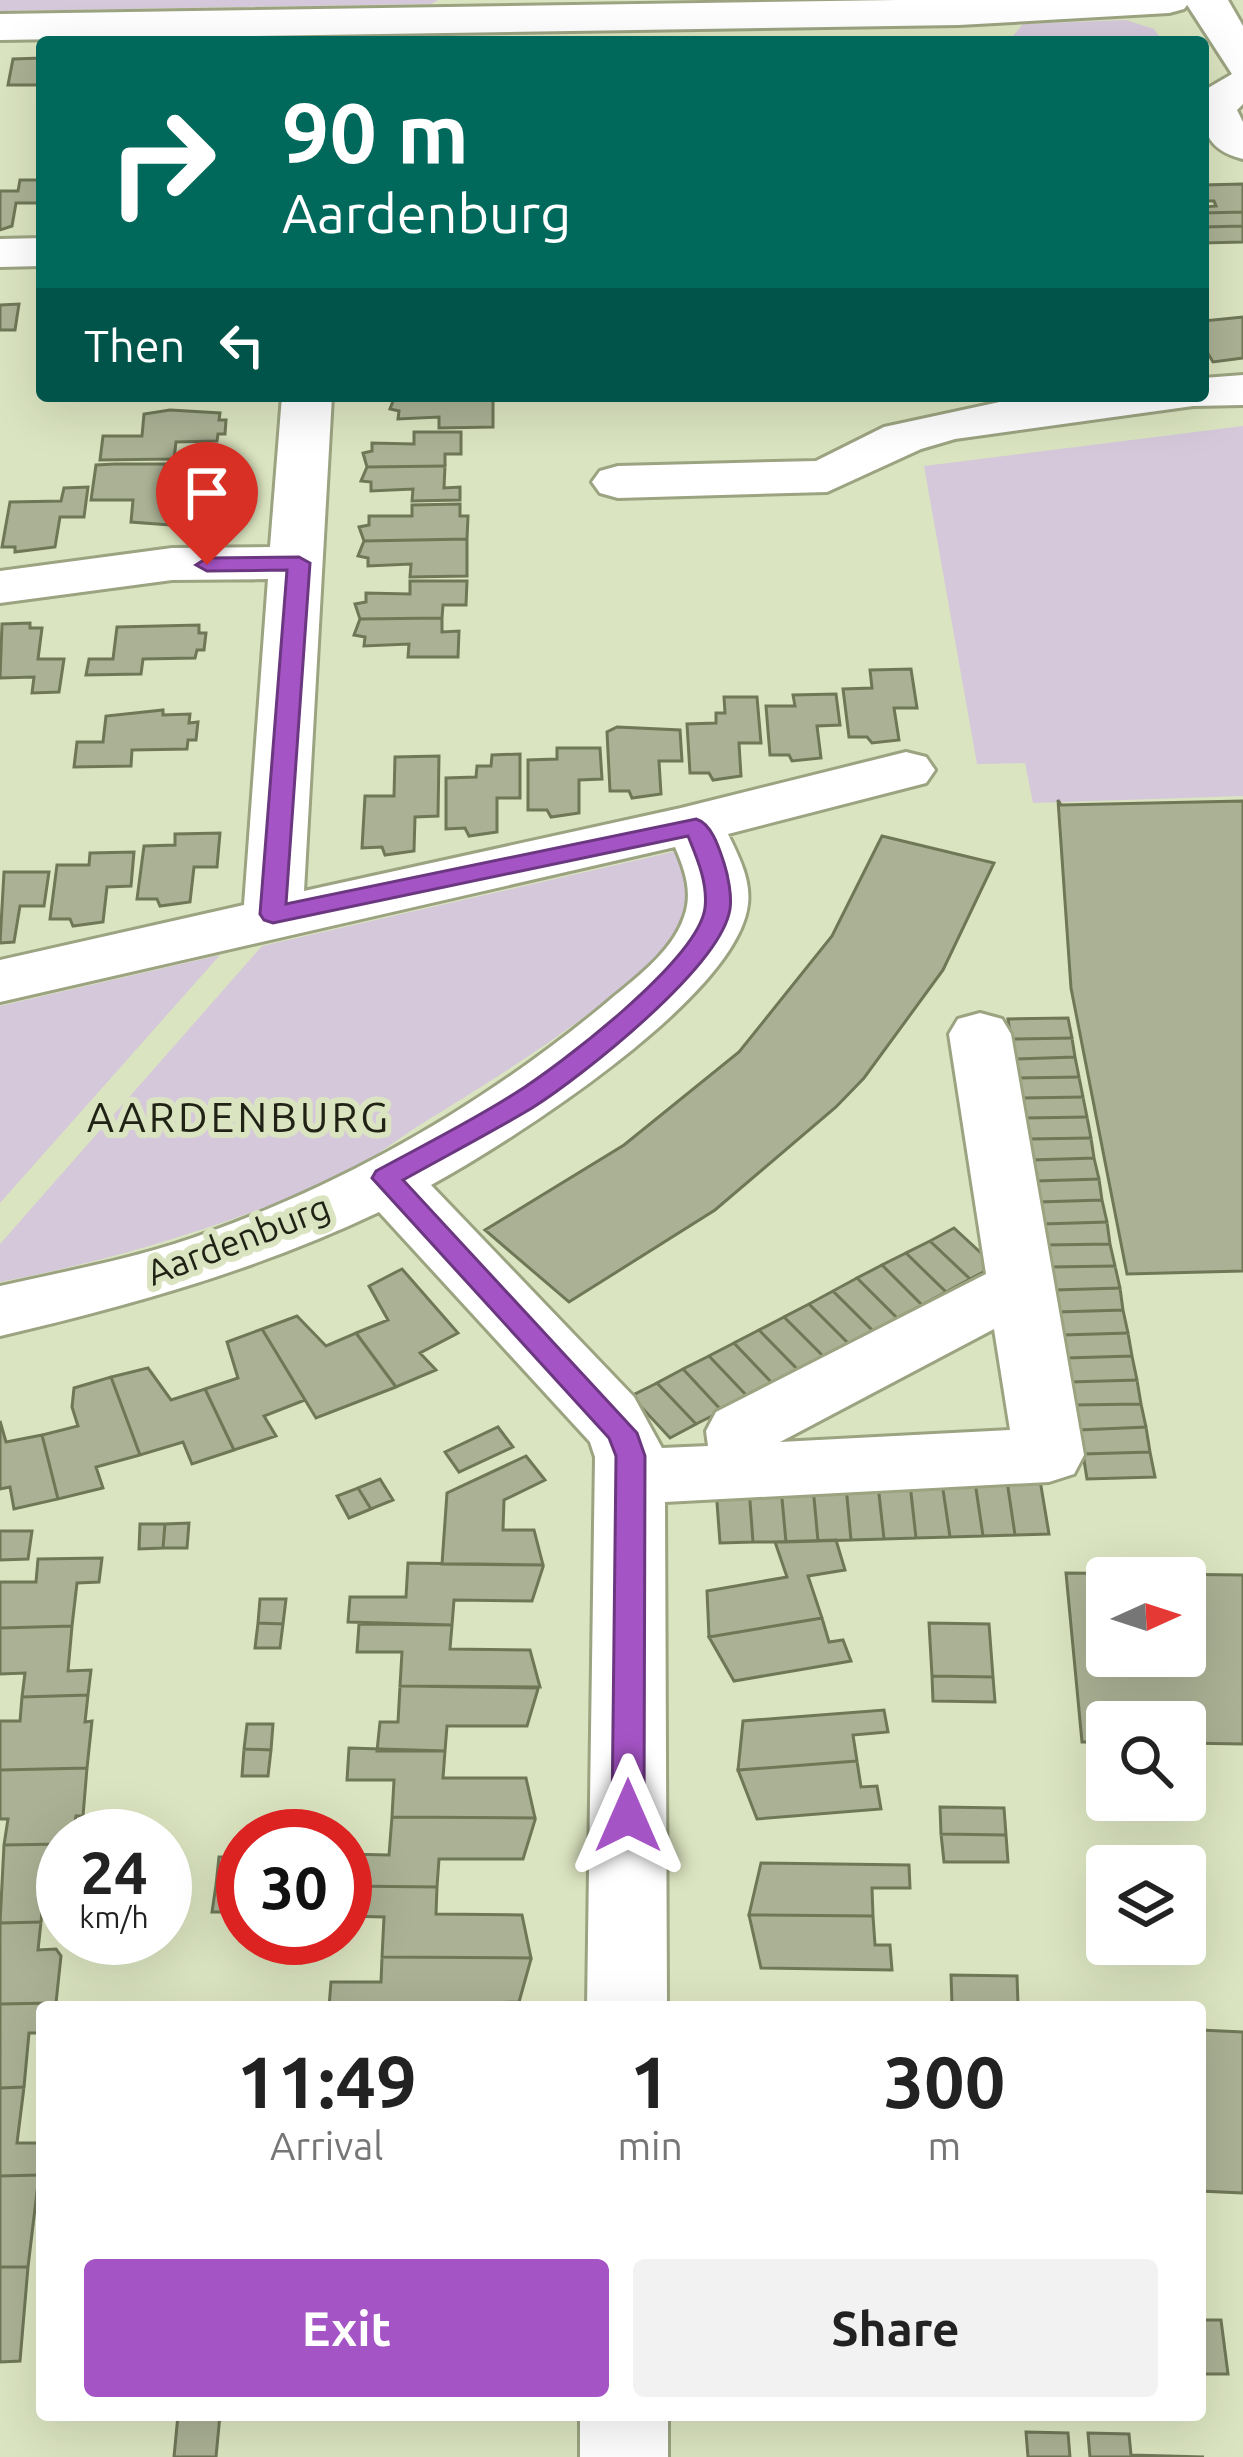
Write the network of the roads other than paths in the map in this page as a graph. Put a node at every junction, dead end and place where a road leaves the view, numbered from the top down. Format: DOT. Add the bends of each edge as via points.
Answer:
graph roads {
  1 [pos="1169,0"];
  2 [pos="1206,0"];
  3 [pos="778,7"];
  4 [pos="489,11"];
  5 [pos="0,28"];
  6 [pos="636,30"];
  7 [pos="330,33"];
  8 [pos="1243,64"];
  9 [pos="1243,85"];
  10 [pos="1243,145"];
  11 [pos="36,252"];
  12 [pos="0,253"];
  13 [pos="1243,390"];
  14 [pos="1209,393"];
  15 [pos="307,402"];
  16 [pos="1125,402"];
  17 [pos="618,482"];
  18 [pos="314,573"];
  19 [pos="0,586"];
  20 [pos="906,770"];
  21 [pos="696,827"];
  22 [pos="273,914"];
  23 [pos="0,981"];
  24 [pos="980,1034"];
  25 [pos="386,1178"];
  26 [pos="1021,1285"];
  27 [pos="0,1311"];
  28 [pos="746,1472"];
  29 [pos="631,1477"];
  30 [pos="627,2001"];
  31 [pos="624,2421"];
  32 [pos="624,2457"];
  1 -- 3 [label="street" via="958,12"];
  2 -- 8 [label="street"];
  3 -- 6 [label="street"];
  4 -- 6 [label="street"];
  4 -- 7 [label="street"];
  5 -- 7 [label="street"];
  9 -- 10 [label="street" via="1214,110"];
  11 -- 12 [label="street"];
  13 -- 14 [label="street"];
  15 -- 18 [label="street"];
  16 -- 17 [label="street" via="955,423 850,459 827,476"];
  18 -- 19 [label="street" via="172,564"];
  18 -- 22 [label="street"];
  20 -- 21 [label="street"];
  21 -- 22 [label="street"];
  21 -- 25 [label="street, Aardenburg" via="714,868 718,909 672,978 526,1100"];
  22 -- 23 [label="street"];
  24 -- 26 [label="street"];
  25 -- 27 [label="street, Aardenburg" via="180,1267"];
  25 -- 29 [label="street" via="609,1415 622,1433"];
  26 -- 28 [label="street" via="740,1431"];
  26 -- 28 [label="street" via="1049,1455"];
  28 -- 29 [label="street"];
  29 -- 30 [label="street"];
  31 -- 32 [label="street"];
}
